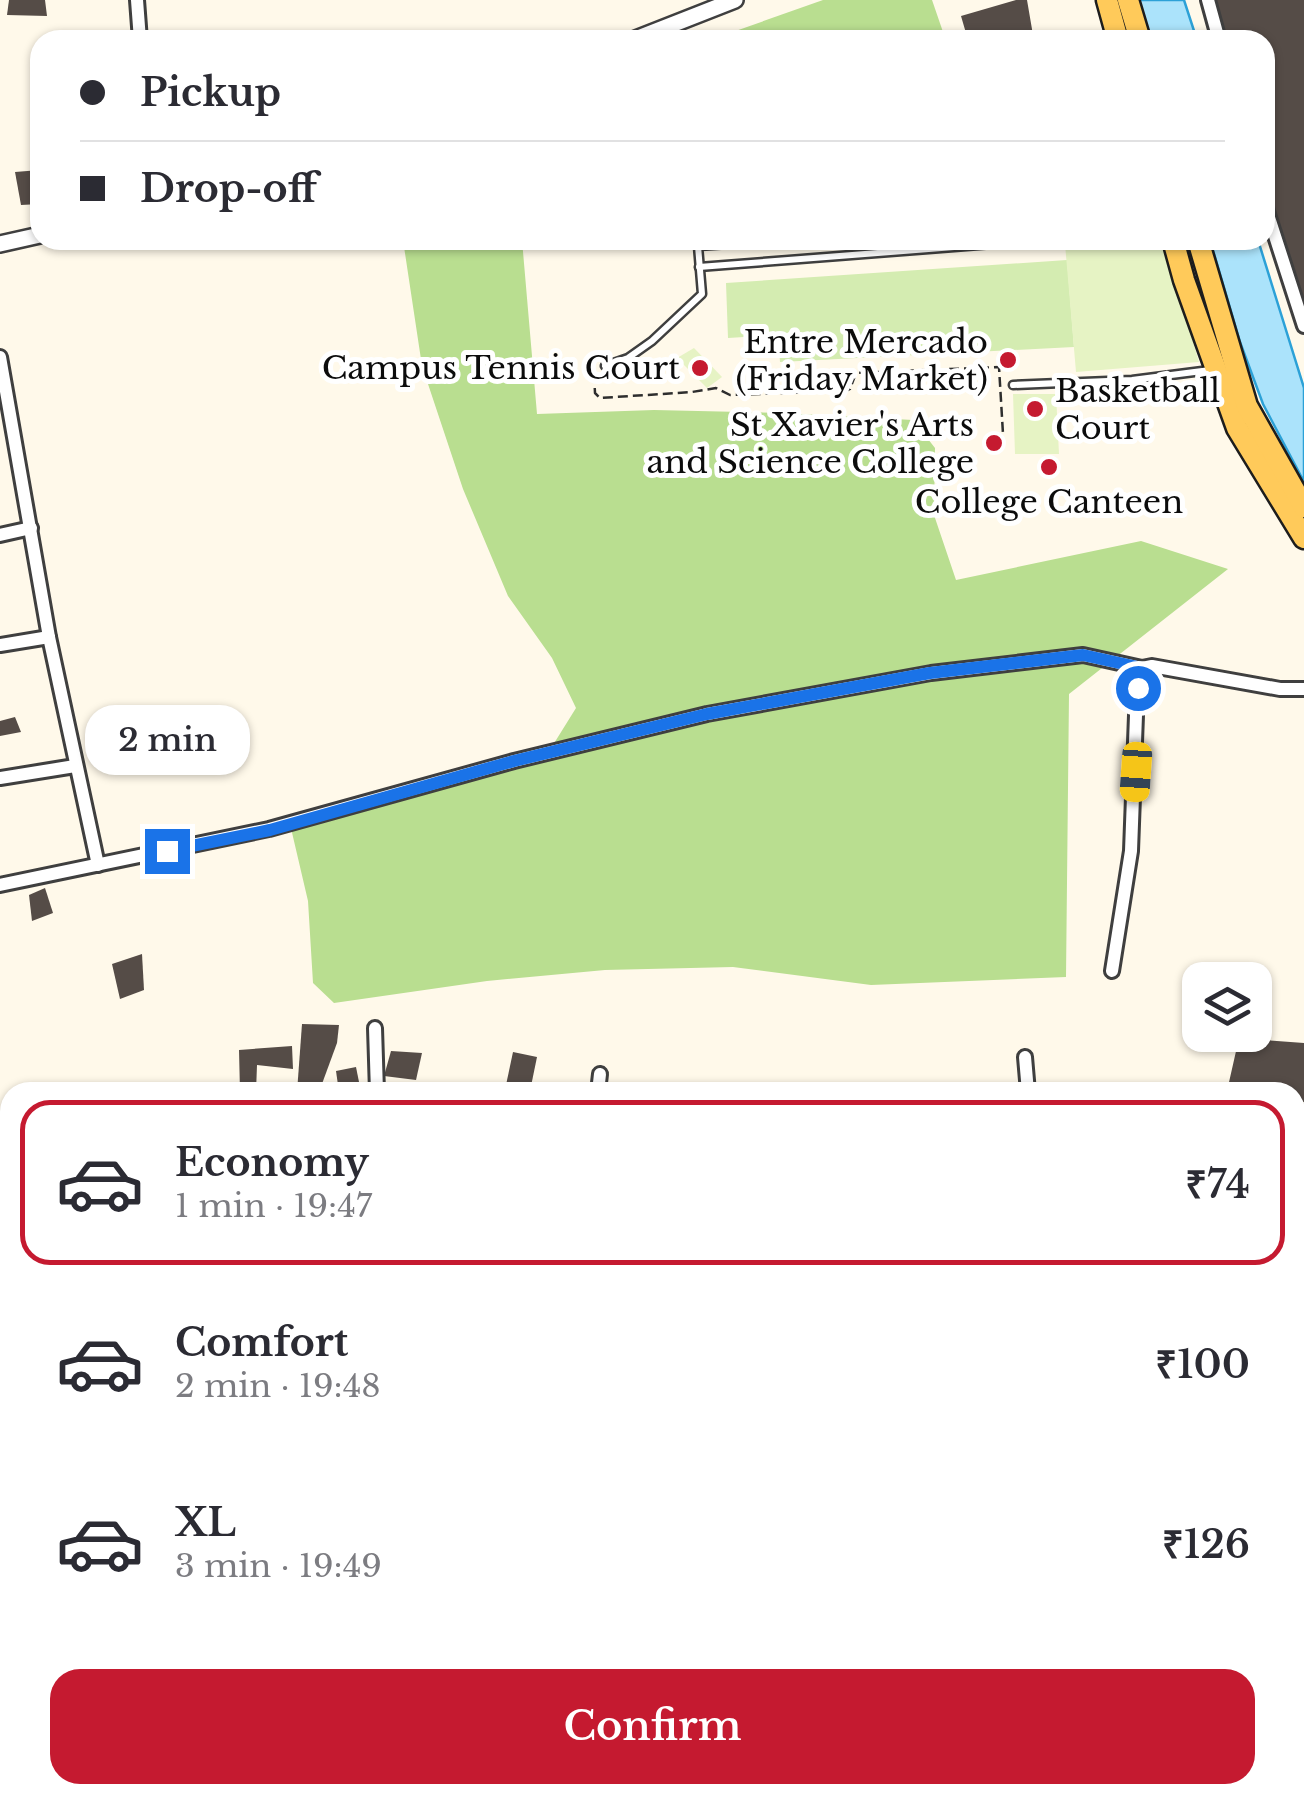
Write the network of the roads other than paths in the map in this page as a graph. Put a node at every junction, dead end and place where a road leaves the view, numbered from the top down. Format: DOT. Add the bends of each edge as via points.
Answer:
graph roads {
  1 [pos="137,0"];
  2 [pos="735,0"];
  3 [pos="1106,0"];
  4 [pos="1128,0"];
  5 [pos="1208,0"];
  6 [pos="139,30"];
  7 [pos="658,30"];
  8 [pos="1115,30"];
  9 [pos="1137,30"];
  10 [pos="1216,30"];
  11 [pos="1275,236"];
  12 [pos="30,237"];
  13 [pos="0,244"];
  14 [pos="698,250"];
  15 [pos="917,250"];
  16 [pos="1176,250"];
  17 [pos="1201,250"];
  18 [pos="700,267"];
  19 [pos="1304,326"];
  20 [pos="0,357"];
  21 [pos="605,366"];
  22 [pos="1216,369"];
  23 [pos="1013,385"];
  24 [pos="7,440"];
  25 [pos="1304,507"];
  26 [pos="31,528"];
  27 [pos="0,534"];
  28 [pos="1304,538"];
  29 [pos="48,637"];
  30 [pos="0,645"];
  31 [pos="1142,668"];
  32 [pos="1304,689"];
  33 [pos="76,766"];
  34 [pos="0,778"];
  35 [pos="98,865"];
  36 [pos="0,885"];
  37 [pos="1112,971"];
  38 [pos="375,1028"];
  39 [pos="1025,1057"];
  40 [pos="600,1074"];
  41 [pos="377,1082"];
  42 [pos="599,1082"];
  43 [pos="1027,1082"];
  44 [pos="0,1471"];
  45 [pos="0,1489"];
  1 -- 6 [label="street"];
  2 -- 7 [label="street"];
  3 -- 8 [label="main road"];
  4 -- 9 [label="main road"];
  5 -- 10 [label="street"];
  11 -- 19 [label="street"];
  12 -- 13 [label="street"];
  14 -- 18 [label="lane"];
  15 -- 18 [label="lane"];
  16 -- 22 [label="main road"];
  17 -- 25 [label="main road" via="1247,406"];
  18 -- 21 [label="lane" via="702,294 652,341"];
  20 -- 24 [label="street"];
  22 -- 23 [label="lane"];
  22 -- 28 [label="main road" via="1237,428"];
  24 -- 26 [label="street"];
  26 -- 27 [label="street"];
  26 -- 29 [label="street"];
  29 -- 30 [label="street"];
  29 -- 33 [label="street"];
  31 -- 32 [label="street"];
  31 -- 35 [label="street" via="1083,655 930,673 726,710 270,830"];
  31 -- 37 [label="street" via="1131,851"];
  33 -- 34 [label="street"];
  33 -- 35 [label="street"];
  35 -- 36 [label="street"];
  38 -- 41 [label="street"];
  39 -- 43 [label="street"];
  40 -- 42 [label="street"];
  44 -- 45 [label="street"];
}
